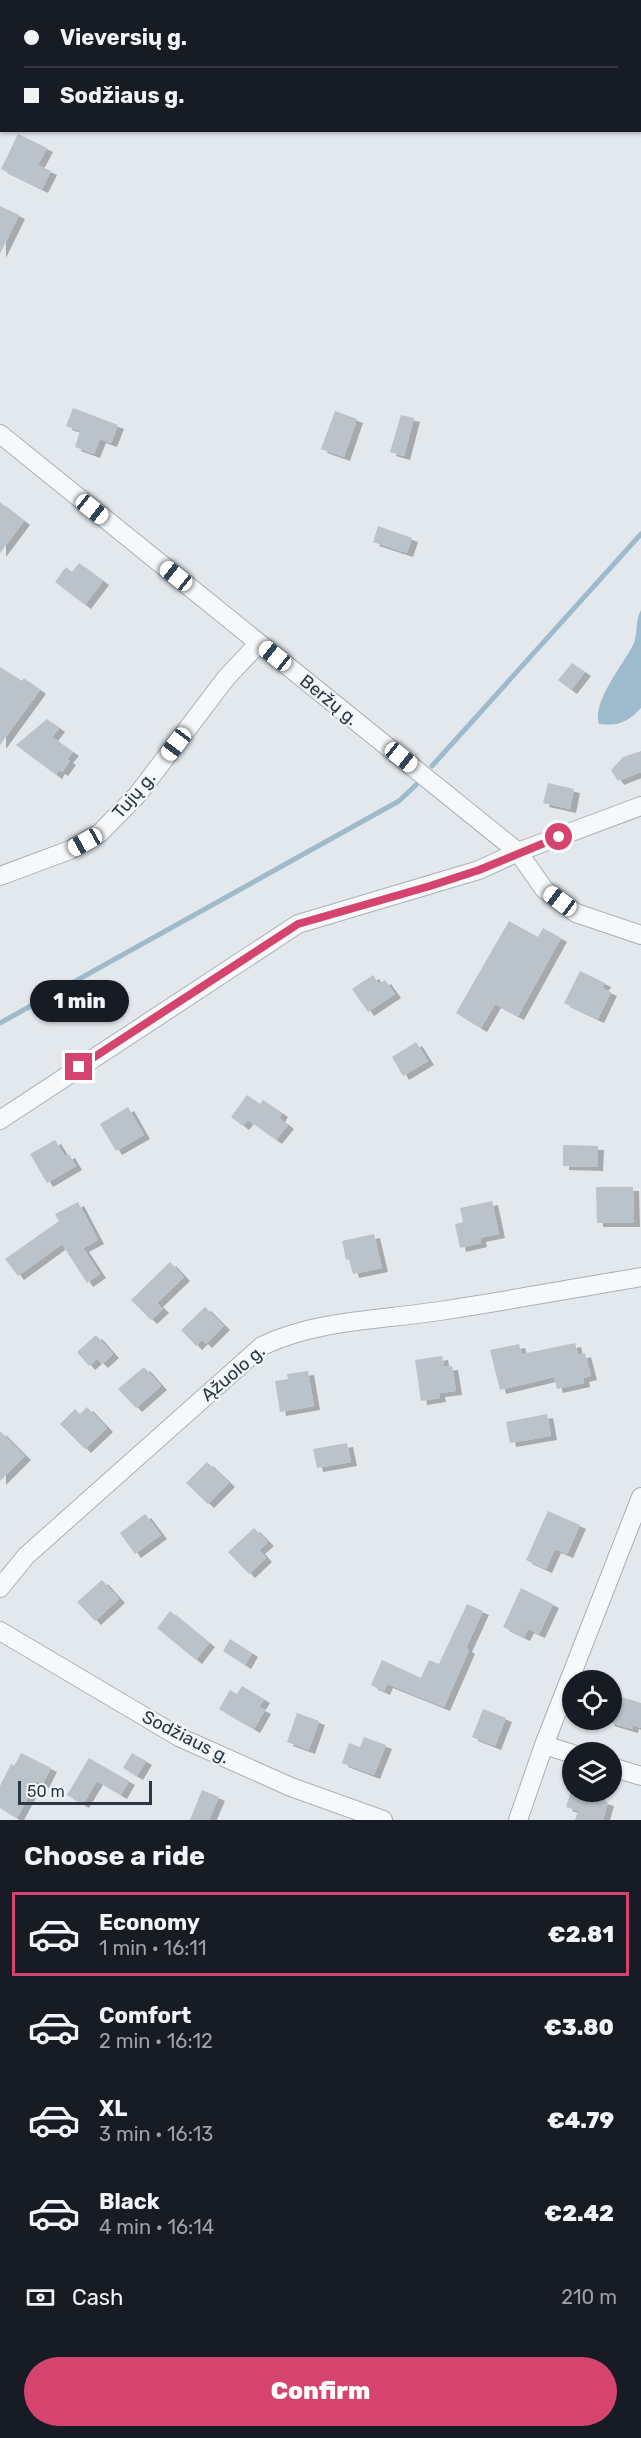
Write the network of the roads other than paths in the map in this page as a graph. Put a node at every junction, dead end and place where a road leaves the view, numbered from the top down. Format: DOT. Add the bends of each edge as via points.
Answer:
graph roads {
  1 [pos="0,434"];
  2 [pos="259,643"];
  3 [pos="641,806"];
  4 [pos="518,852"];
  5 [pos="0,876"];
  6 [pos="641,936"];
  7 [pos="0,1120"];
  8 [pos="641,1277"];
  9 [pos="641,1497"];
  10 [pos="0,1588"];
  11 [pos="0,1631"];
  12 [pos="544,1745"];
  13 [pos="562,1751"];
  14 [pos="622,1770"];
  15 [pos="641,1776"];
  16 [pos="383,1820"];
  17 [pos="518,1820"];
  1 -- 2 [label="street, Beržų g."];
  2 -- 4 [label="street, Beržų g."];
  2 -- 5 [label="street, Tujų g." via="226,678 138,794 100,833 70,850"];
  3 -- 4 [label="street"];
  4 -- 6 [label="street" via="544,889 576,913"];
  4 -- 7 [label="street" via="479,870 298,924"];
  8 -- 10 [label="street, Ąžuolo g." via="309,1329 270,1342 26,1556"];
  9 -- 12 [label="street"];
  11 -- 16 [label="street, Sodžiaus g." via="179,1737 291,1787"];
  12 -- 13 [label="street"];
  12 -- 17 [label="street"];
  14 -- 15 [label="street"];
}
